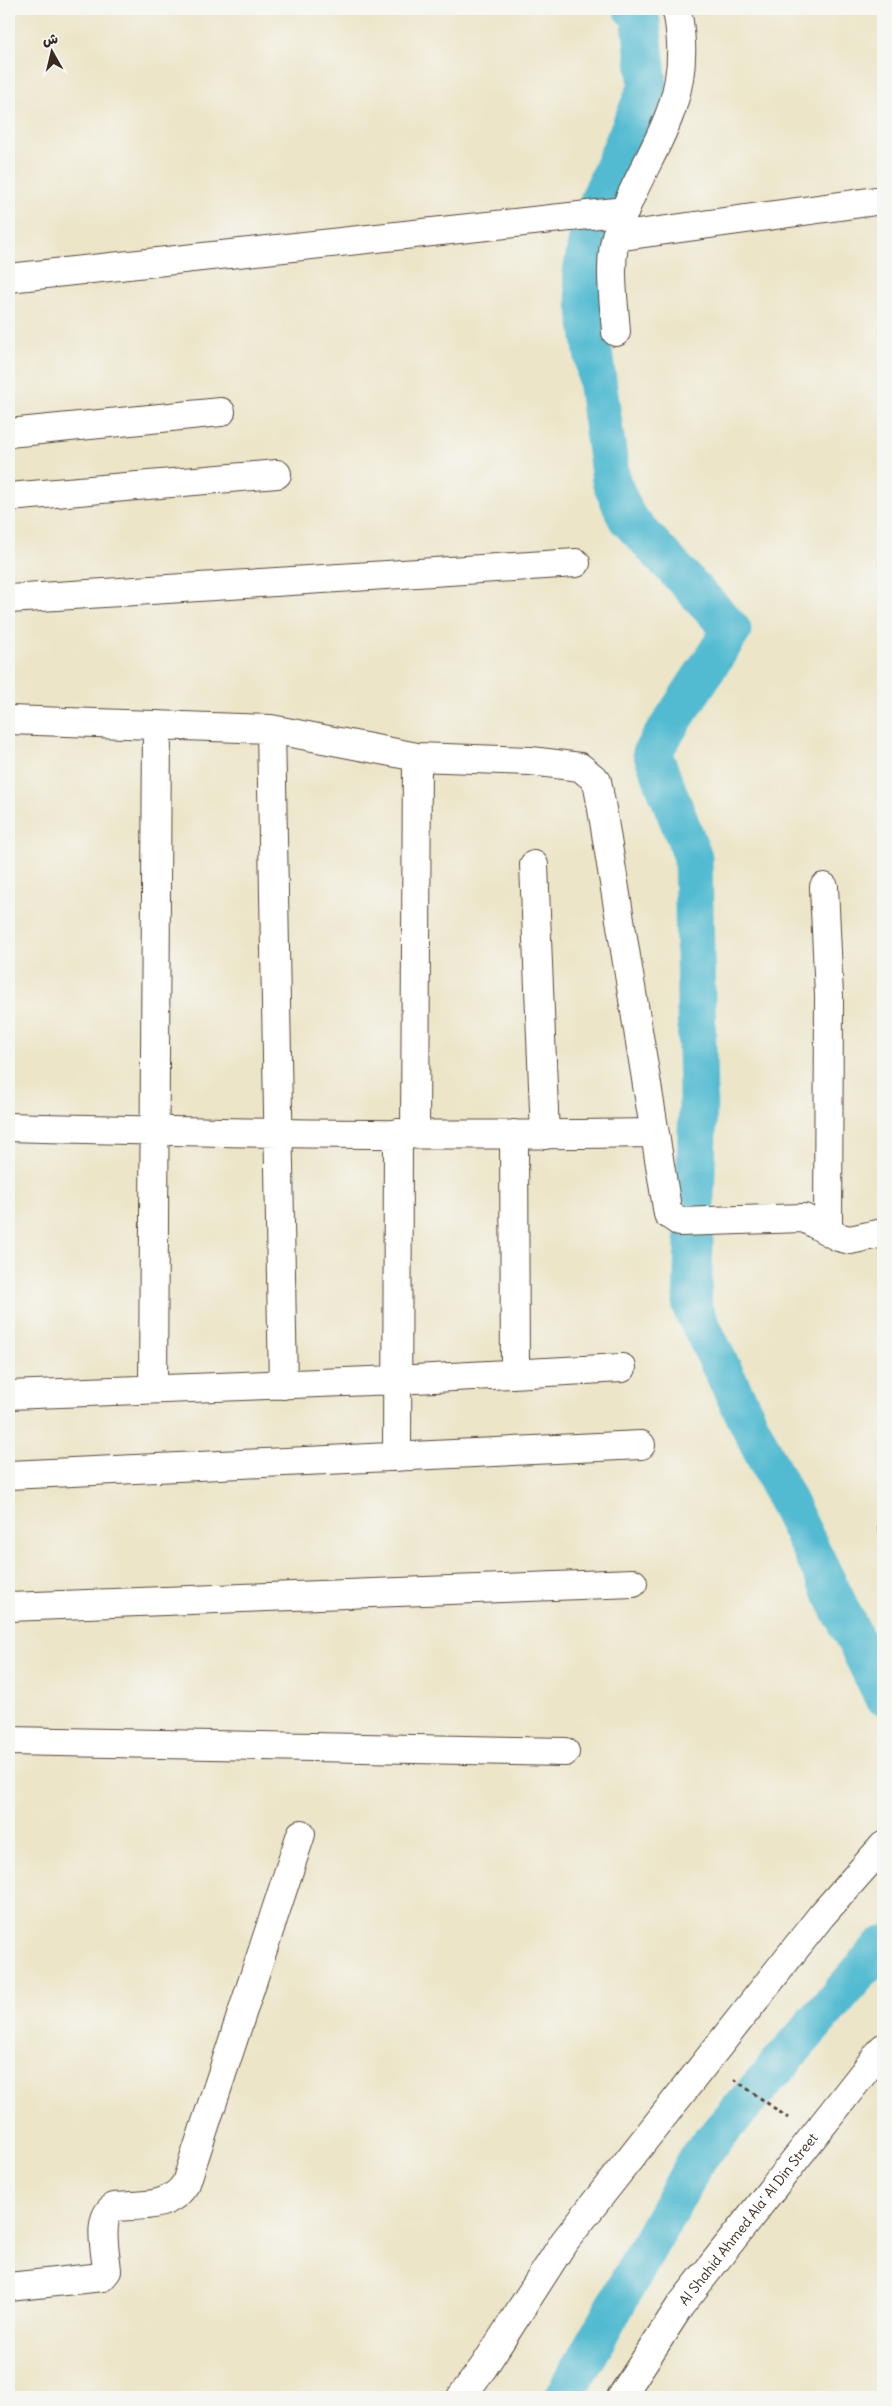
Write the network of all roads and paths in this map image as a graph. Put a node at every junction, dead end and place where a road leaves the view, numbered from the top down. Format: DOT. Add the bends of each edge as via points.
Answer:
graph roads {
  1 [pos="676,9"];
  2 [pos="883,200"];
  3 [pos="625,211"];
  4 [pos="616,237"];
  5 [pos="9,278"];
  6 [pos="616,332"];
  7 [pos="221,412"];
  8 [pos="9,433"];
  9 [pos="277,474"];
  10 [pos="9,498"];
  11 [pos="576,563"];
  12 [pos="9,599"];
  13 [pos="9,720"];
  14 [pos="157,725"];
  15 [pos="271,729"];
  16 [pos="417,757"];
  17 [pos="534,864"];
  18 [pos="824,887"];
  19 [pos="9,1127"];
  20 [pos="153,1130"];
  21 [pos="279,1133"];
  22 [pos="407,1133"];
  23 [pos="654,1133"];
  24 [pos="514,1134"];
  25 [pos="545,1135"];
  26 [pos="828,1230"];
  27 [pos="883,1233"];
  28 [pos="622,1368"];
  29 [pos="515,1374"];
  30 [pos="396,1380"];
  31 [pos="283,1385"];
  32 [pos="153,1389"];
  33 [pos="9,1395"];
  34 [pos="641,1445"];
  35 [pos="397,1457"];
  36 [pos="9,1475"];
  37 [pos="632,1583"];
  38 [pos="9,1607"];
  39 [pos="9,1741"];
  40 [pos="565,1752"];
  41 [pos="301,1834"];
  42 [pos="883,1846"];
  43 [pos="883,2048"];
  44 [pos="707,2060"];
  45 [pos="813,2135"];
  46 [pos="9,2286"];
  47 [pos="461,2397"];
  48 [pos="621,2397"];
  1 -- 3 [label="street" via="682,58 676,97 665,130"];
  2 -- 4 [label="street"];
  3 -- 4 [label="street"];
  3 -- 5 [label="street"];
  4 -- 6 [label="street" via="612,262"];
  7 -- 8 [label="street"];
  9 -- 10 [label="street"];
  11 -- 12 [label="street"];
  13 -- 14 [label="street"];
  14 -- 15 [label="street"];
  14 -- 20 [label="street"];
  15 -- 16 [label="street"];
  15 -- 21 [label="street"];
  16 -- 22 [label="street"];
  16 -- 23 [label="street" via="531,761 580,767 597,781"];
  17 -- 25 [label="street"];
  18 -- 26 [label="street" via="829,996"];
  19 -- 20 [label="street"];
  20 -- 21 [label="street"];
  20 -- 32 [label="street"];
  21 -- 22 [label="street"];
  21 -- 31 [label="street"];
  22 -- 24 [label="street"];
  22 -- 30 [label="street"];
  23 -- 25 [label="street"];
  23 -- 26 [label="street" via="668,1214 693,1222 804,1218"];
  24 -- 25 [label="street"];
  24 -- 29 [label="street"];
  26 -- 27 [label="street" via="850,1240"];
  28 -- 29 [label="street"];
  29 -- 30 [label="street"];
  30 -- 31 [label="street"];
  30 -- 35 [label="street"];
  31 -- 32 [label="street"];
  32 -- 33 [label="street"];
  34 -- 35 [label="street"];
  35 -- 36 [label="street"];
  37 -- 38 [label="street"];
  39 -- 40 [label="street"];
  41 -- 46 [label="street" via="181,2191 163,2203 114,2207 108,2211 104,2220 107,2271 102,2277"];
  42 -- 44 [label="street" via="821,1916"];
  43 -- 45 [label="street, Al Shahid Ahmed Ala' Al Din Street"];
  44 -- 45 [label="path"];
  44 -- 47 [label="street" via="564,2242 484,2368"];
  45 -- 48 [label="street, Al Shahid Ahmed Ala' Al Din Street" via="680,2306"];
}
